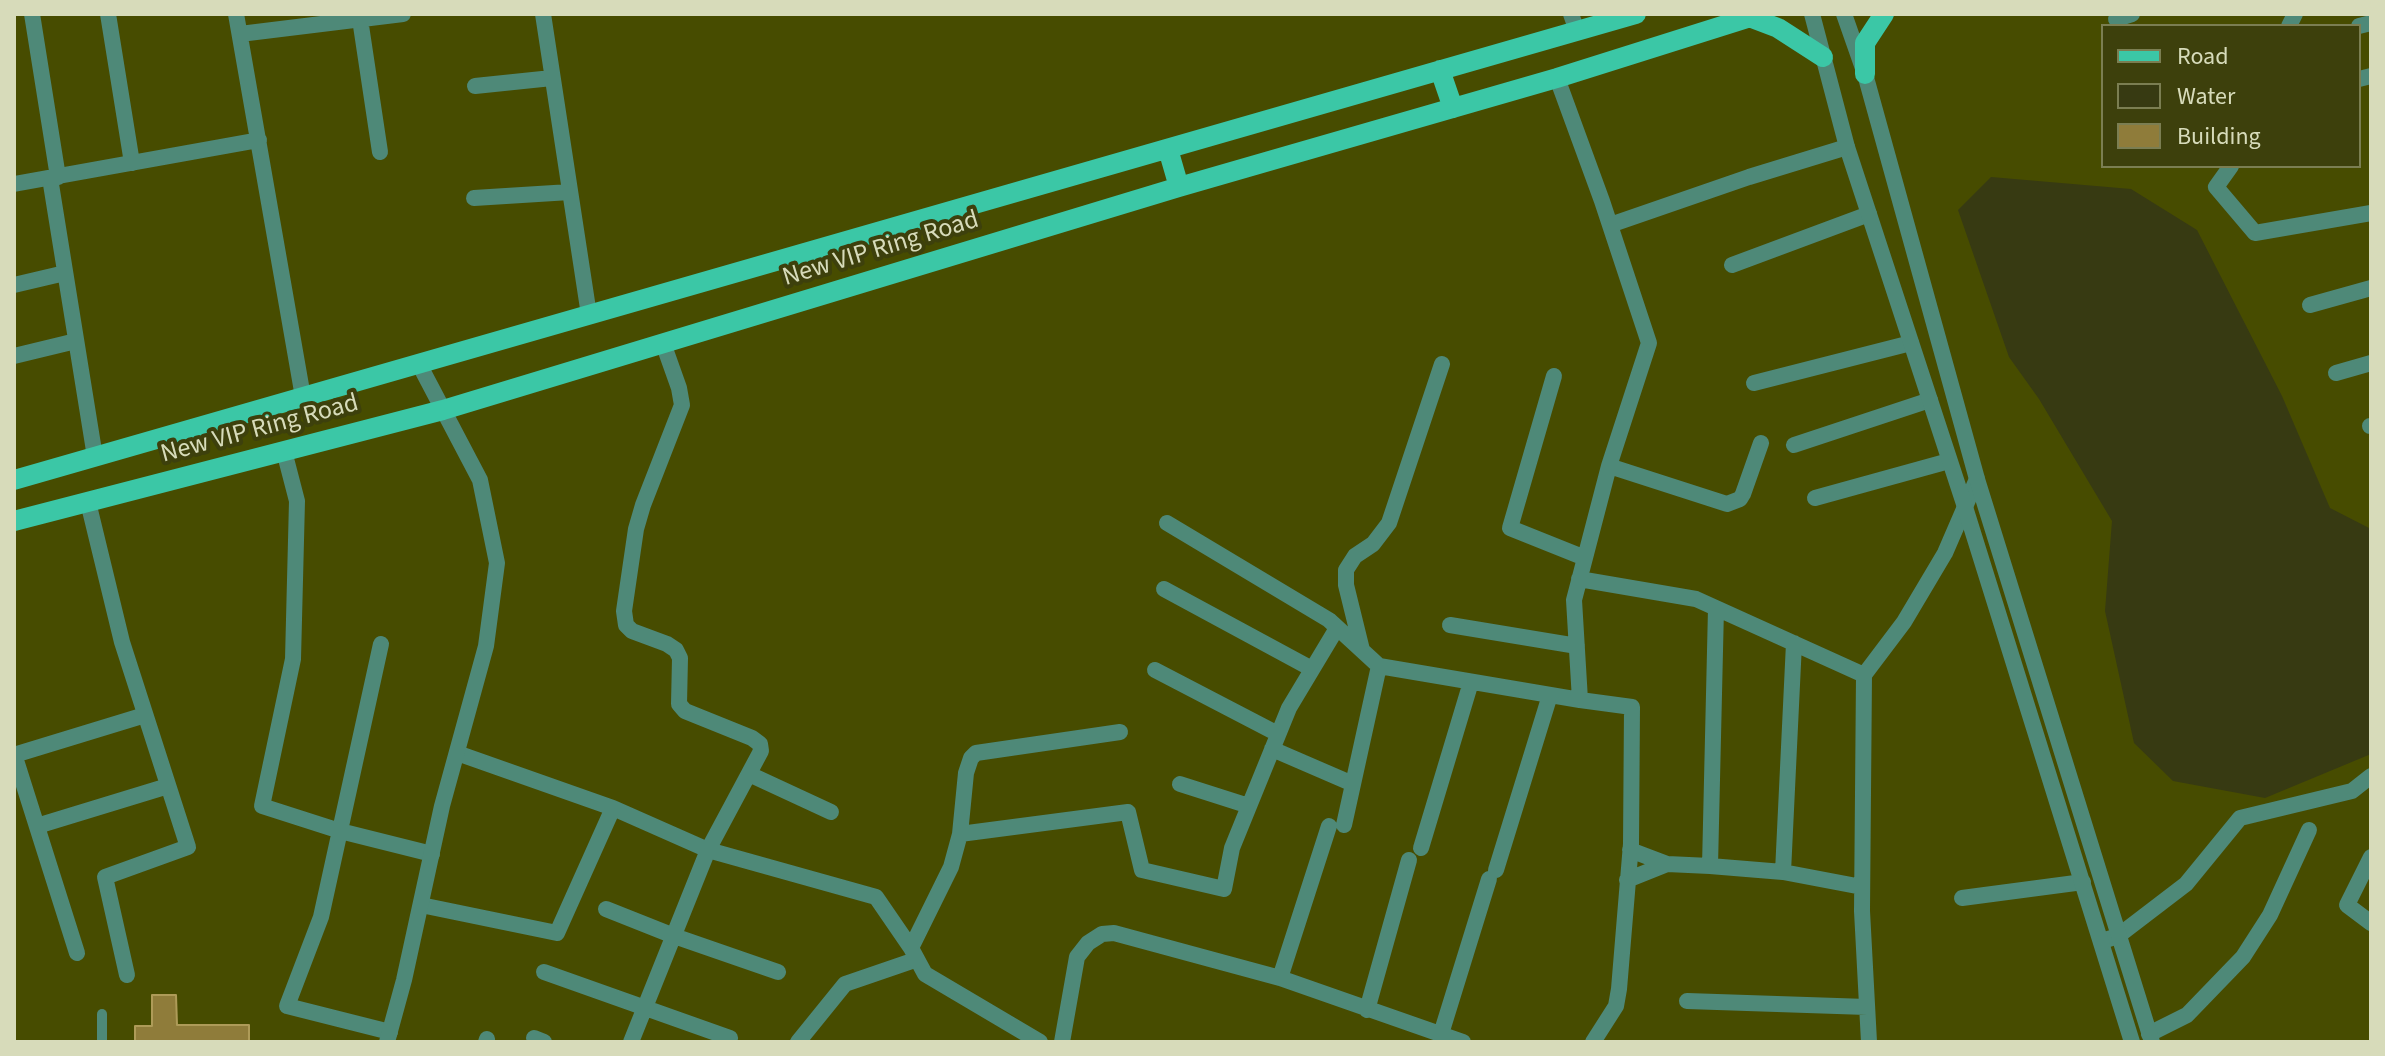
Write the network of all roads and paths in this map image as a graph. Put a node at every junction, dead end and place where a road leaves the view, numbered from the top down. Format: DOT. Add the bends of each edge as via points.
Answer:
graph roads {
  1 [pos="32,14"];
  2 [pos="108,14"];
  3 [pos="236,14"];
  4 [pos="403,14"];
  5 [pos="543,14"];
  6 [pos="1636,14"];
  7 [pos="1812,14"];
  8 [pos="1844,14"];
  9 [pos="1884,14"];
  10 [pos="1754,16"];
  11 [pos="360,19"];
  12 [pos="1574,22"];
  13 [pos="240,34"];
  14 [pos="1823,57"];
  15 [pos="1440,70"];
  16 [pos="1865,74"];
  17 [pos="552,78"];
  18 [pos="1557,78"];
  19 [pos="475,86"];
  20 [pos="1453,108"];
  21 [pos="259,140"];
  22 [pos="1847,147"];
  23 [pos="1168,149"];
  24 [pos="380,152"];
  25 [pos="132,163"];
  26 [pos="2230,168"];
  27 [pos="54,178"];
  28 [pos="14,184"];
  29 [pos="1179,187"];
  30 [pos="570,192"];
  31 [pos="474,198"];
  32 [pos="2371,213"];
  33 [pos="1869,214"];
  34 [pos="1610,225"];
  35 [pos="1732,265"];
  36 [pos="65,273"];
  37 [pos="14,285"];
  38 [pos="2371,288"];
  39 [pos="2310,305"];
  40 [pos="589,315"];
  41 [pos="76,341"];
  42 [pos="663,343"];
  43 [pos="1911,343"];
  44 [pos="14,356"];
  45 [pos="2371,363"];
  46 [pos="419,364"];
  47 [pos="1442,364"];
  48 [pos="2336,373"];
  49 [pos="1554,376"];
  50 [pos="1754,383"];
  51 [pos="303,397"];
  52 [pos="1930,400"];
  53 [pos="443,410"];
  54 [pos="1761,443"];
  55 [pos="1794,445"];
  56 [pos="284,451"];
  57 [pos="95,457"];
  58 [pos="1949,461"];
  59 [pos="1609,466"];
  60 [pos="1977,479"];
  61 [pos="14,480"];
  62 [pos="1815,498"];
  63 [pos="88,502"];
  64 [pos="1965,507"];
  65 [pos="14,521"];
  66 [pos="1167,523"];
  67 [pos="1585,558"];
  68 [pos="1579,579"];
  69 [pos="1164,589"];
  70 [pos="1716,608"];
  71 [pos="1450,625"];
  72 [pos="1337,628"];
  73 [pos="1794,643"];
  74 [pos="381,644"];
  75 [pos="1577,646"];
  76 [pos="1363,651"];
  77 [pos="1379,666"];
  78 [pos="1312,669"];
  79 [pos="1155,670"];
  80 [pos="1864,675"];
  81 [pos="1471,682"];
  82 [pos="1550,695"];
  83 [pos="1580,700"];
  84 [pos="145,715"];
  85 [pos="1120,732"];
  86 [pos="1275,741"];
  87 [pos="457,753"];
  88 [pos="14,754"];
  89 [pos="749,774"];
  90 [pos="2371,776"];
  91 [pos="1180,784"];
  92 [pos="1353,784"];
  93 [pos="168,786"];
  94 [pos="1249,806"];
  95 [pos="613,808"];
  96 [pos="831,812"];
  97 [pos="37,826"];
  98 [pos="2309,830"];
  99 [pos="340,831"];
  100 [pos="960,834"];
  101 [pos="708,850"];
  102 [pos="1630,850"];
  103 [pos="432,854"];
  104 [pos="2371,857"];
  105 [pos="1667,864"];
  106 [pos="1710,866"];
  107 [pos="1783,872"];
  108 [pos="1627,880"];
  109 [pos="2083,882"];
  110 [pos="1862,887"];
  111 [pos="1962,898"];
  112 [pos="421,905"];
  113 [pos="606,909"];
  114 [pos="2371,923"];
  115 [pos="674,936"];
  116 [pos="2110,938"];
  117 [pos="77,953"];
  118 [pos="913,954"];
  119 [pos="544,972"];
  120 [pos="778,972"];
  121 [pos="127,975"];
  122 [pos="1280,978"];
  123 [pos="1687,1001"];
  124 [pos="1867,1007"];
  125 [pos="645,1009"];
  126 [pos="1367,1010"];
  127 [pos="102,1014"];
  128 [pos="1441,1034"];
  129 [pos="388,1037"];
  130 [pos="730,1038"];
  131 [pos="2150,1038"];
  132 [pos="1596,1041"];
  133 [pos="102,1042"];
  134 [pos="631,1042"];
  135 [pos="798,1042"];
  136 [pos="1040,1042"];
  137 [pos="1062,1042"];
  138 [pos="1463,1042"];
  139 [pos="1869,1042"];
  140 [pos="2132,1042"];
  1 -- 27 [label="street"];
  2 -- 25 [label="street"];
  3 -- 13 [label="street"];
  4 -- 11 [label="street"];
  5 -- 17 [label="street"];
  6 -- 12 [label="main road, New VIP Ring Road"];
  7 -- 14 [label="street"];
  8 -- 16 [label="street"];
  9 -- 16 [label="main road" via="1865,43"];
  10 -- 14 [label="main road"];
  10 -- 18 [label="main road, New VIP Ring Road"];
  11 -- 13 [label="street"];
  11 -- 24 [label="street"];
  12 -- 15 [label="main road, New VIP Ring Road"];
  13 -- 21 [label="street"];
  14 -- 22 [label="street"];
  15 -- 20 [label="main road"];
  15 -- 23 [label="main road, New VIP Ring Road"];
  16 -- 60 [label="street"];
  17 -- 19 [label="street"];
  17 -- 30 [label="street"];
  18 -- 20 [label="main road, New VIP Ring Road"];
  18 -- 34 [label="street"];
  20 -- 29 [label="main road, New VIP Ring Road"];
  21 -- 25 [label="street"];
  21 -- 51 [label="street"];
  22 -- 33 [label="street"];
  22 -- 34 [label="street"];
  23 -- 29 [label="main road"];
  23 -- 40 [label="main road, New VIP Ring Road"];
  25 -- 27 [label="street"];
  26 -- 32 [label="street" via="2216,187 2255,233"];
  27 -- 28 [label="street"];
  27 -- 36 [label="street"];
  29 -- 42 [label="main road, New VIP Ring Road"];
  30 -- 31 [label="street"];
  30 -- 40 [label="street"];
  33 -- 35 [label="street"];
  33 -- 43 [label="street"];
  34 -- 59 [label="street" via="1649,343"];
  36 -- 37 [label="street"];
  36 -- 41 [label="street"];
  38 -- 39 [label="street"];
  40 -- 46 [label="main road, New VIP Ring Road"];
  41 -- 44 [label="street"];
  41 -- 57 [label="street"];
  42 -- 53 [label="main road, New VIP Ring Road"];
  42 -- 89 [label="street" via="682,405 636,529 626,625 676,650 679,704 685,711 760,744"];
  43 -- 50 [label="street"];
  43 -- 52 [label="street"];
  45 -- 48 [label="street"];
  46 -- 51 [label="main road, New VIP Ring Road"];
  46 -- 53 [label="street"];
  47 -- 76 [label="street" via="1389,523 1346,570"];
  49 -- 67 [label="street" via="1510,528"];
  51 -- 57 [label="main road, New VIP Ring Road"];
  52 -- 55 [label="street"];
  52 -- 58 [label="street"];
  53 -- 56 [label="main road, New VIP Ring Road"];
  53 -- 87 [label="street" via="480,480 497,563 486,646"];
  54 -- 59 [label="street" via="1743,494 1727,504"];
  56 -- 63 [label="main road, New VIP Ring Road"];
  56 -- 99 [label="street" via="297,501 293,659 262,806"];
  57 -- 61 [label="main road, New VIP Ring Road"];
  58 -- 62 [label="street"];
  58 -- 64 [label="street"];
  59 -- 67 [label="street"];
  60 -- 64 [label="street"];
  60 -- 116 [label="street"];
  63 -- 65 [label="main road, New VIP Ring Road"];
  63 -- 84 [label="street"];
  64 -- 80 [label="street" via="1904,622"];
  64 -- 109 [label="street"];
  66 -- 72 [label="street"];
  67 -- 68 [label="street"];
  68 -- 70 [label="street" via="1696,599"];
  68 -- 75 [label="street" via="1574,600"];
  69 -- 78 [label="street"];
  70 -- 73 [label="street"];
  70 -- 106 [label="street"];
  71 -- 75 [label="street"];
  72 -- 76 [label="street"];
  72 -- 78 [label="street"];
  73 -- 80 [label="street"];
  73 -- 107 [label="street"];
  74 -- 99 [label="street"];
  75 -- 83 [label="street"];
  76 -- 77 [label="street"];
  77 -- 81 [label="street"];
  77 -- 92 [label="street"];
  78 -- 86 [label="street"];
  79 -- 86 [label="street"];
  80 -- 110 [label="street"];
  81 -- 82 [label="street"];
  81 -- 126 [label="street"];
  82 -- 83 [label="street"];
  82 -- 128 [label="street"];
  83 -- 102 [label="street" via="1632,707"];
  84 -- 88 [label="street"];
  84 -- 93 [label="street"];
  85 -- 100 [label="street" via="976,753 966,773"];
  86 -- 92 [label="street"];
  86 -- 94 [label="street"];
  87 -- 95 [label="street"];
  87 -- 103 [label="street"];
  88 -- 97 [label="street"];
  89 -- 96 [label="street"];
  89 -- 101 [label="street"];
  90 -- 116 [label="street" via="2352,791 2240,818 2186,884"];
  91 -- 94 [label="street"];
  92 -- 122 [label="street"];
  93 -- 97 [label="street"];
  93 -- 121 [label="street" via="188,847 105,877"];
  94 -- 100 [label="street" via="1232,848 1224,889 1142,870 1128,812"];
  95 -- 101 [label="street"];
  95 -- 112 [label="street" via="557,933"];
  97 -- 117 [label="street"];
  98 -- 131 [label="street" via="2270,915 2243,957 2187,1015"];
  99 -- 103 [label="street"];
  99 -- 129 [label="street" via="321,917 287,1006"];
  100 -- 118 [label="street" via="944,886"];
  101 -- 115 [label="street"];
  101 -- 118 [label="street" via="876,897"];
  102 -- 105 [label="street"];
  102 -- 108 [label="street"];
  103 -- 112 [label="street"];
  104 -- 114 [label="street" via="2347,905"];
  105 -- 106 [label="street"];
  105 -- 108 [label="street"];
  106 -- 107 [label="street"];
  107 -- 110 [label="street"];
  108 -- 132 [label="street" via="1616,1006"];
  109 -- 111 [label="street"];
  109 -- 116 [label="street"];
  110 -- 124 [label="street"];
  112 -- 129 [label="street"];
  113 -- 115 [label="street"];
  115 -- 120 [label="street"];
  115 -- 125 [label="street"];
  116 -- 131 [label="street"];
  116 -- 140 [label="street"];
  118 -- 135 [label="street" via="845,984"];
  118 -- 136 [label="street" via="925,974"];
  119 -- 125 [label="street"];
  122 -- 126 [label="street"];
  122 -- 137 [label="street" via="1102,934 1077,957"];
  123 -- 124 [label="street"];
  124 -- 139 [label="street"];
  125 -- 130 [label="street"];
  125 -- 134 [label="street"];
  126 -- 128 [label="street"];
  127 -- 133 [label="lane"];
  128 -- 138 [label="street"];
}
